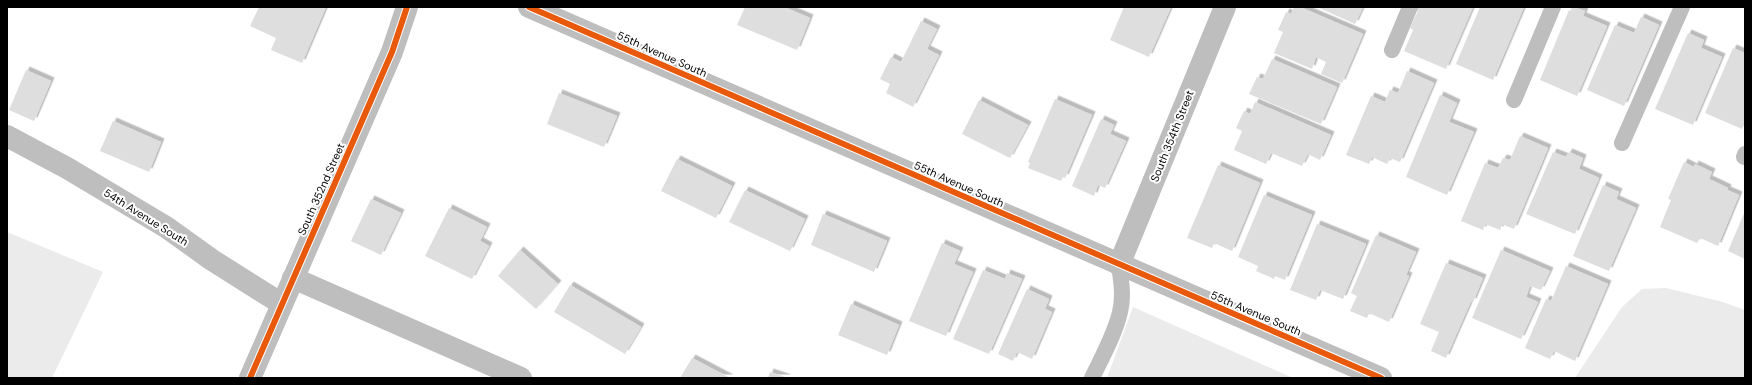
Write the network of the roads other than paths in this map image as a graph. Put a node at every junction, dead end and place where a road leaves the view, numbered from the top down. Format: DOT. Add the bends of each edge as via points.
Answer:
graph roads {
  1 [pos="407,7"];
  2 [pos="529,7"];
  3 [pos="1225,7"];
  4 [pos="1410,7"];
  5 [pos="1553,7"];
  6 [pos="1682,7"];
  7 [pos="1392,50"];
  8 [pos="1514,100"];
  9 [pos="7,136"];
  10 [pos="1622,142"];
  11 [pos="1119,265"];
  12 [pos="293,278"];
  13 [pos="282,304"];
  14 [pos="250,378"];
  15 [pos="521,378"];
  16 [pos="1092,378"];
  17 [pos="1381,378"];
  1 -- 12 [label="street, South 352nd Street" via="392,52"];
  2 -- 11 [label="street, 55th Avenue South"];
  3 -- 11 [label="street, South 354th Street"];
  4 -- 7 [label="lane"];
  5 -- 8 [label="lane"];
  6 -- 10 [label="lane"];
  9 -- 13 [label="street, 54th Avenue South" via="67,168 166,227 212,260"];
  11 -- 16 [label="lane" via="1122,289 1120,311"];
  11 -- 17 [label="street, 55th Avenue South"];
  12 -- 13 [label="street, South 352nd Street"];
  12 -- 15 [label="street"];
  13 -- 14 [label="street, South 352nd Street"];
}
